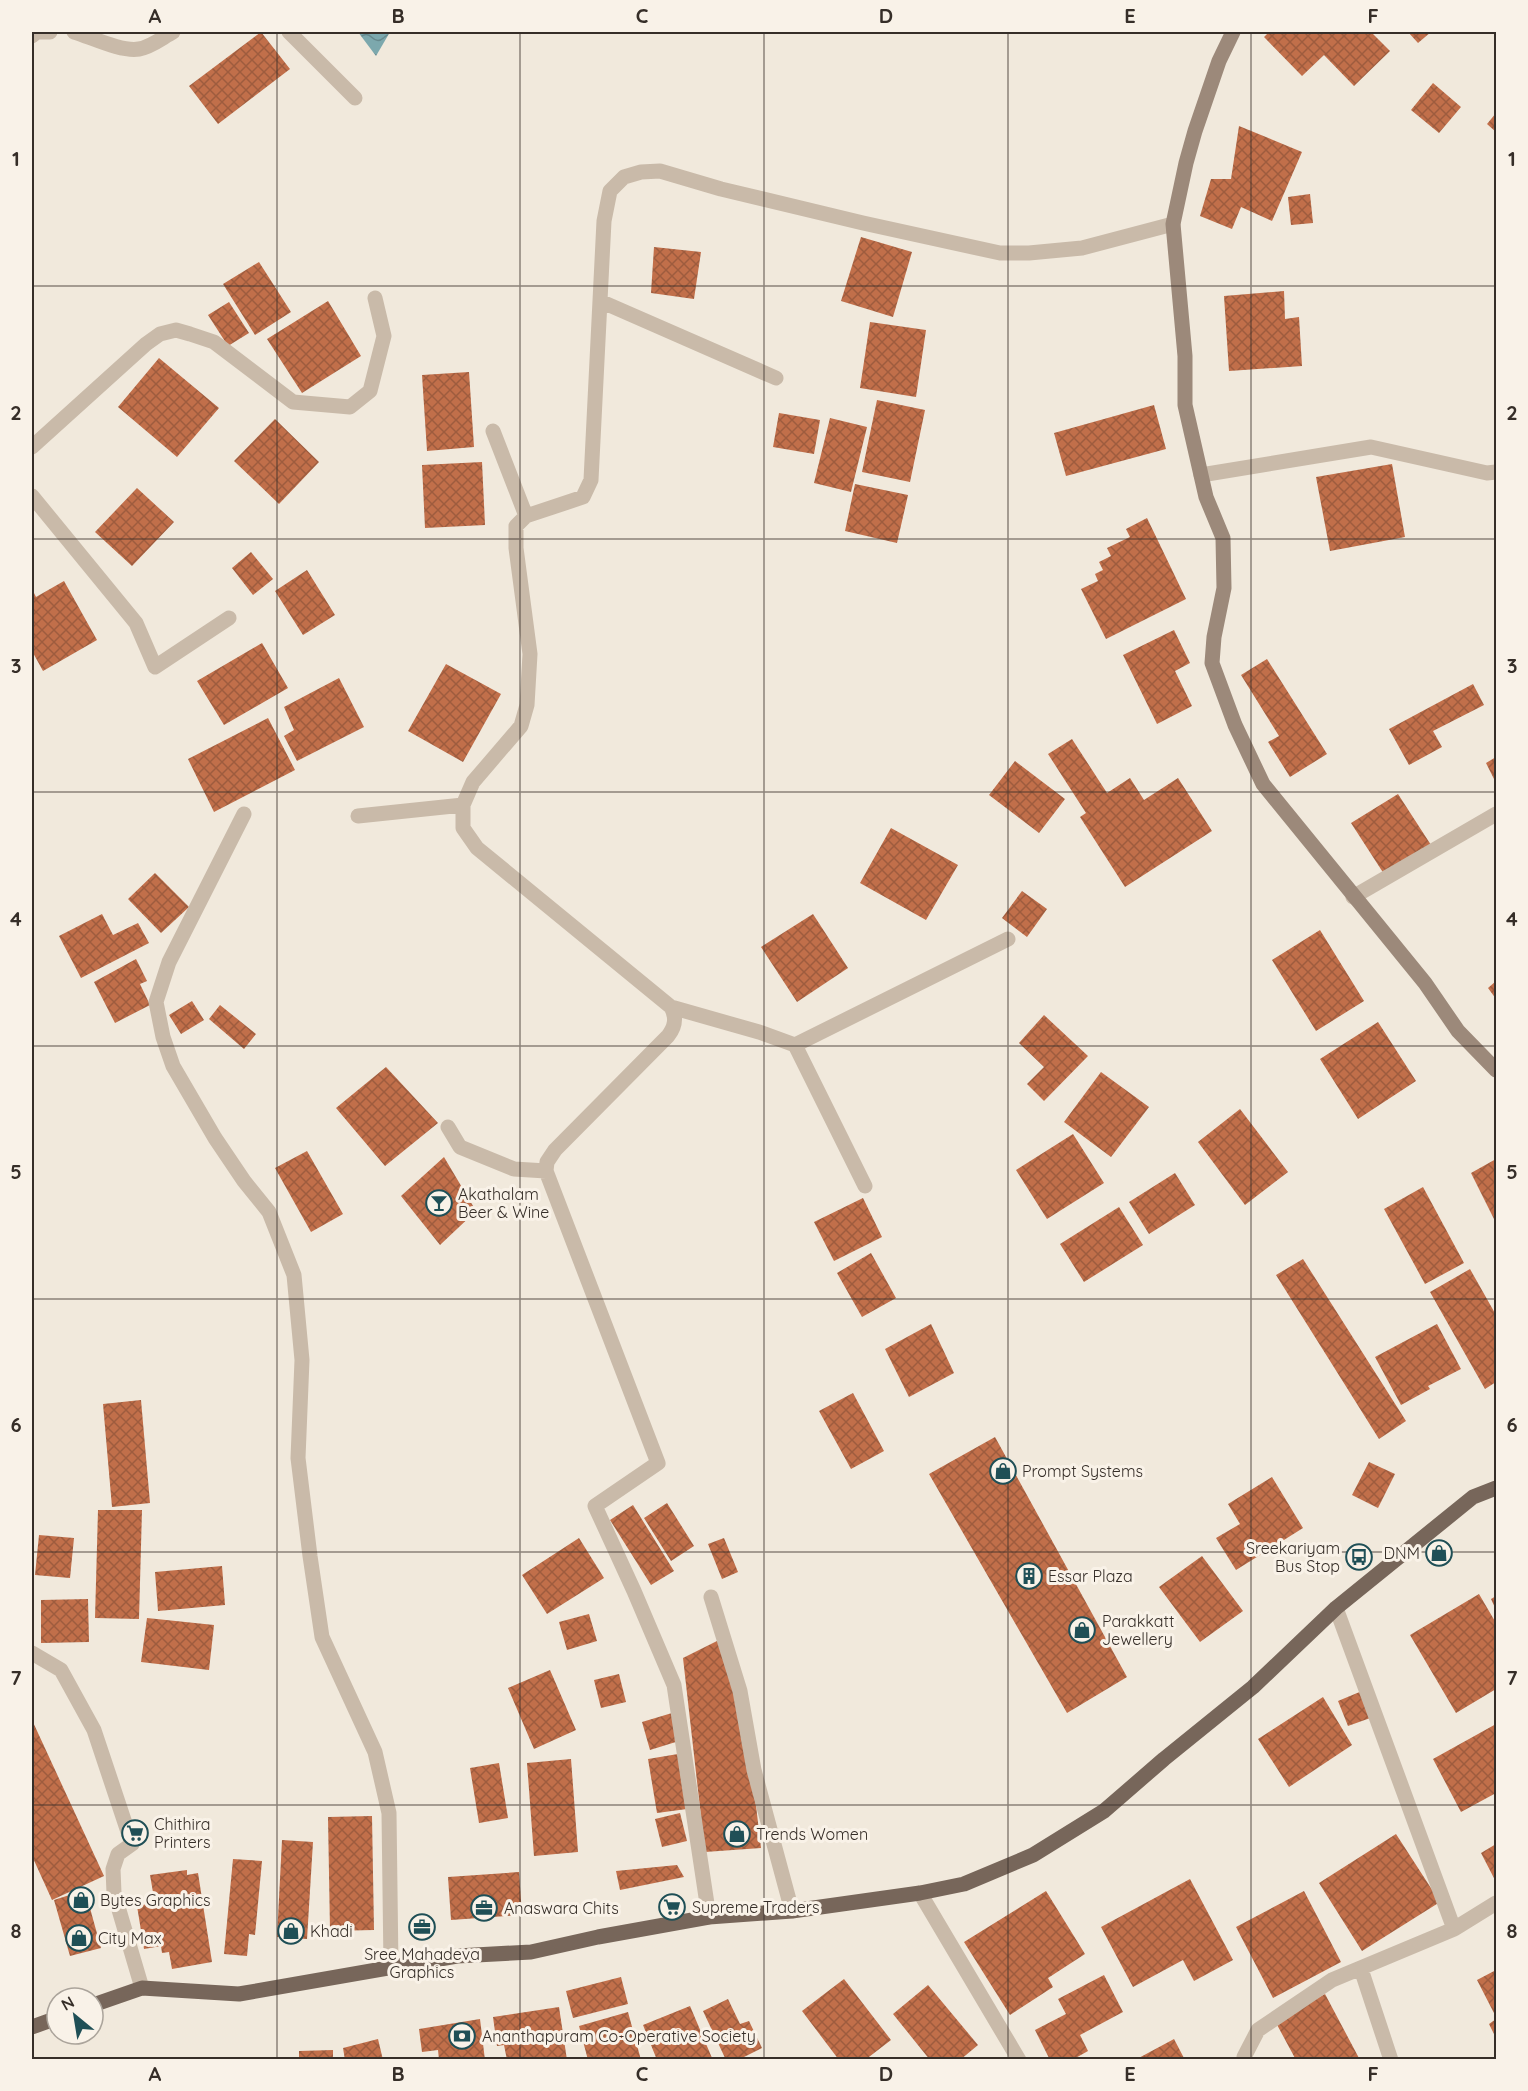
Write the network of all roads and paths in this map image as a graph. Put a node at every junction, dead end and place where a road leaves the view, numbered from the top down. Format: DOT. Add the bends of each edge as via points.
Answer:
graph roads {
  1 [pos="50,32"];
  2 [pos="74,32"];
  3 [pos="173,32"];
  4 [pos="289,32"];
  5 [pos="1233,32"];
  6 [pos="32,36"];
  7 [pos="355,98"];
  8 [pos="1173,224"];
  9 [pos="375,298"];
  10 [pos="600,301"];
  11 [pos="776,378"];
  12 [pos="493,431"];
  13 [pos="32,447"];
  14 [pos="1497,472"];
  15 [pos="1201,475"];
  16 [pos="32,496"];
  17 [pos="526,516"];
  18 [pos="228,618"];
  19 [pos="463,805"];
  20 [pos="1497,813"];
  21 [pos="244,814"];
  22 [pos="358,816"];
  23 [pos="1353,897"];
  24 [pos="1008,939"];
  25 [pos="671,1007"];
  26 [pos="795,1045"];
  27 [pos="1497,1070"];
  28 [pos="448,1127"];
  29 [pos="546,1171"];
  30 [pos="865,1186"];
  31 [pos="1497,1488"];
  32 [pos="711,1597"];
  33 [pos="1336,1608"];
  34 [pos="32,1653"];
  35 [pos="920,1893"];
  36 [pos="1497,1903"];
  37 [pos="792,1911"];
  38 [pos="709,1917"];
  39 [pos="1454,1929"];
  40 [pos="391,1967"];
  41 [pos="1361,1968"];
  42 [pos="142,1988"];
  43 [pos="105,2001"];
  44 [pos="1019,2060"];
  45 [pos="1245,2060"];
  46 [pos="1391,2060"];
  1 -- 6 [label="street"];
  2 -- 3 [label="street" via="138,50"];
  4 -- 7 [label="street"];
  5 -- 8 [label="street" via="1195,131"];
  8 -- 10 [label="street" via="1083,248 1000,253 721,189 660,171 641,172 624,177 610,191 604,221"];
  8 -- 15 [label="street" via="1185,356 1185,405"];
  9 -- 13 [label="street" via="384,336 370,391 350,407 293,402 214,342 176,330 160,334 146,344"];
  10 -- 11 [label="street"];
  10 -- 17 [label="street" via="591,480 583,497"];
  12 -- 17 [label="street"];
  14 -- 15 [label="street" via="1371,447"];
  15 -- 23 [label="street" via="1206,498 1224,538 1224,588 1212,663 1263,784"];
  16 -- 18 [label="street" via="136,623 155,667"];
  17 -- 19 [label="street" via="516,526 516,548 530,654 527,705 521,726 473,782"];
  19 -- 22 [label="street"];
  19 -- 25 [label="street" via="463,828 477,848"];
  20 -- 23 [label="street"];
  21 -- 40 [label="street" via="169,962 156,1002 173,1066 215,1138 269,1212 294,1275 302,1360 298,1458 310,1556 322,1637 375,1752 389,1813"];
  23 -- 27 [label="street" via="1425,983 1458,1030"];
  24 -- 26 [label="street"];
  25 -- 26 [label="street"];
  25 -- 29 [label="street" via="675,1017 668,1036 555,1150"];
  26 -- 30 [label="street"];
  28 -- 29 [label="street" via="460,1147 514,1169"];
  29 -- 38 [label="street" via="658,1463 595,1506 674,1685"];
  31 -- 33 [label="main road" via="1473,1497"];
  32 -- 37 [label="street" via="740,1691 754,1770"];
  33 -- 35 [label="main road" via="1253,1687 1104,1811 1033,1855 964,1884"];
  33 -- 39 [label="street"];
  34 -- 42 [label="street" via="61,1670 94,1730 132,1844 117,1854 114,1893"];
  35 -- 37 [label="main road"];
  35 -- 44 [label="street"];
  36 -- 39 [label="street"];
  37 -- 38 [label="main road"];
  38 -- 40 [label="main road" via="531,1952 457,1956"];
  39 -- 41 [label="street"];
  40 -- 42 [label="main road" via="239,1994"];
  41 -- 45 [label="street" via="1332,1980 1258,2030"];
  41 -- 46 [label="street"];
  42 -- 43 [label="main road"];
}
